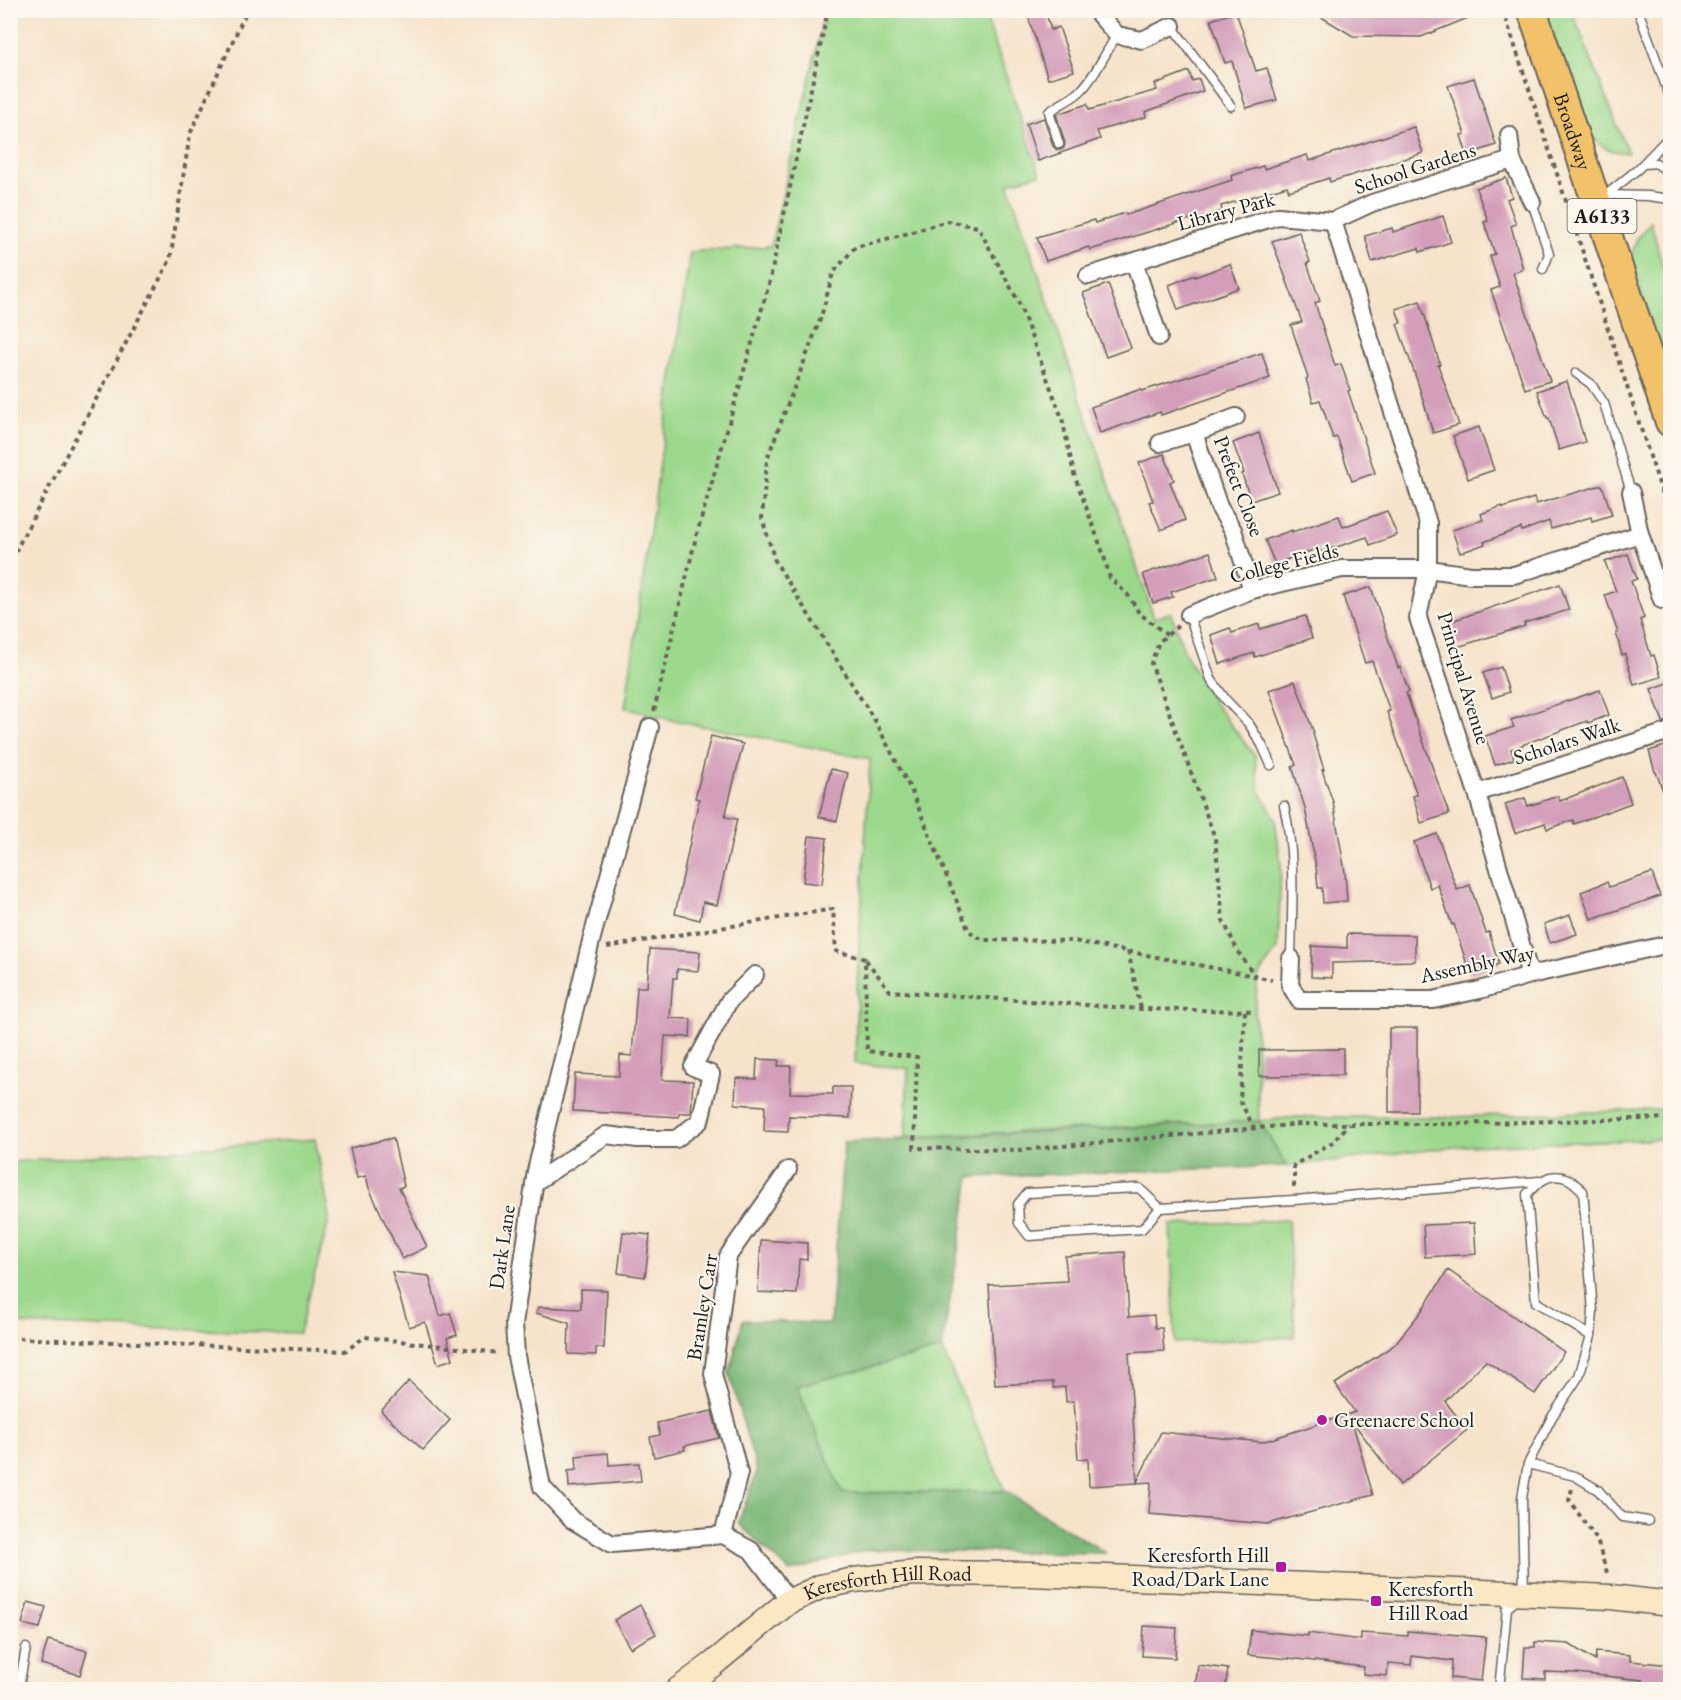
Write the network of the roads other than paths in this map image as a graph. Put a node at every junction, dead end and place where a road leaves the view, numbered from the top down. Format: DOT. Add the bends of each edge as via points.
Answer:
graph roads {
  1 [pos="1095,10"];
  2 [pos="1532,10"];
  3 [pos="1638,10"];
  4 [pos="1172,26"];
  5 [pos="1117,35"];
  6 [pos="1671,97"];
  7 [pos="1231,106"];
  8 [pos="1671,111"];
  9 [pos="1509,135"];
  10 [pos="1059,144"];
  11 [pos="1512,160"];
  12 [pos="1644,164"];
  13 [pos="1671,172"];
  14 [pos="1601,196"];
  15 [pos="1671,199"];
  16 [pos="1532,202"];
  17 [pos="1333,220"];
  18 [pos="1134,262"];
  19 [pos="1543,269"];
  20 [pos="1088,276"];
  21 [pos="1160,336"];
  22 [pos="1576,373"];
  23 [pos="1236,417"];
  24 [pos="1671,422"];
  25 [pos="1194,433"];
  26 [pos="1160,443"];
  27 [pos="1631,492"];
  28 [pos="1640,534"];
  29 [pos="1428,569"];
  30 [pos="1252,590"];
  31 [pos="1662,600"];
  32 [pos="1189,615"];
  33 [pos="650,727"];
  34 [pos="1671,731"];
  35 [pos="1271,765"];
  36 [pos="1477,793"];
  37 [pos="1284,806"];
  38 [pos="1671,944"];
  39 [pos="1291,958"];
  40 [pos="755,975"];
  41 [pos="1530,975"];
  42 [pos="788,1170"];
  43 [pos="1540,1181"];
  44 [pos="534,1183"];
  45 [pos="1160,1208"];
  46 [pos="1591,1336"];
  47 [pos="1528,1464"];
  48 [pos="1648,1521"];
  49 [pos="723,1535"];
  50 [pos="1524,1594"];
  51 [pos="788,1602"];
  52 [pos="1671,1604"];
  53 [pos="26,1648"];
  54 [pos="22,1689"];
  55 [pos="678,1689"];
  56 [pos="1499,1689"];
  1 -- 5 [label="street"];
  2 -- 14 [label="highway, Broadway / A6133"];
  3 -- 6 [label="lane"];
  4 -- 5 [label="street" via="1142,40"];
  4 -- 7 [label="lane"];
  5 -- 10 [label="lane" via="1079,94 1049,112"];
  8 -- 12 [label="lane" via="1669,137"];
  9 -- 11 [label="street"];
  11 -- 16 [label="street"];
  11 -- 17 [label="street, School Gardens"];
  12 -- 13 [label="lane" via="1656,163"];
  12 -- 14 [label="lane"];
  14 -- 15 [label="lane"];
  14 -- 24 [label="highway, Broadway / A6133"];
  16 -- 19 [label="lane" via="1549,254"];
  17 -- 18 [label="street, Library Park" via="1278,216"];
  17 -- 29 [label="street, Principal Avenue" via="1428,523"];
  18 -- 20 [label="street, Library Park"];
  18 -- 21 [label="street"];
  22 -- 27 [label="lane" via="1591,384 1604,403"];
  23 -- 25 [label="street, Prefect Close"];
  25 -- 26 [label="street, Prefect Close"];
  25 -- 30 [label="street, Prefect Close"];
  27 -- 28 [label="street"];
  28 -- 29 [label="street, College Fields" via="1514,575"];
  28 -- 31 [label="street"];
  29 -- 30 [label="street, College Fields" via="1342,569"];
  29 -- 36 [label="street, Principal Avenue" via="1418,618"];
  30 -- 32 [label="street, College Fields"];
  32 -- 35 [label="lane" via="1210,679 1249,724"];
  33 -- 44 [label="street, Dark Lane" via="588,950"];
  34 -- 36 [label="street, Scholars Walk"];
  36 -- 41 [label="street, Principal Avenue"];
  37 -- 39 [label="lane" via="1294,882"];
  38 -- 41 [label="street, Assembly Way"];
  39 -- 41 [label="street, Assembly Way" via="1290,986 1299,1000 1433,1000"];
  40 -- 44 [label="street" via="729,1001 693,1067 711,1074 700,1120 676,1139 606,1135"];
  42 -- 49 [label="street, Bramley Carr" via="728,1256 713,1374 739,1473"];
  43 -- 45 [label="lane"];
  43 -- 46 [label="lane" via="1527,1194 1536,1302"];
  43 -- 46 [label="lane" via="1552,1176 1568,1179 1583,1191 1593,1311"];
  44 -- 49 [label="street, Dark Lane" via="514,1324 516,1356 542,1487 572,1520 612,1544"];
  45 -- 45 [label="lane" via="1139,1188 1027,1193 1018,1204 1019,1223 1029,1236 1142,1229"];
  46 -- 47 [label="lane" via="1579,1376"];
  47 -- 48 [label="lane" via="1575,1476 1598,1491 1622,1517"];
  47 -- 50 [label="lane" via="1522,1498"];
  49 -- 51 [label="street" via="751,1550"];
  50 -- 51 [label="main road, Keresforth Hill Road" via="1030,1574 915,1574 820,1587"];
  50 -- 52 [label="main road, Keresforth Hill Road"];
  50 -- 56 [label="lane" via="1507,1608"];
  51 -- 55 [label="main road, Keresforth Hill Road"];
  53 -- 54 [label="lane"];
}
